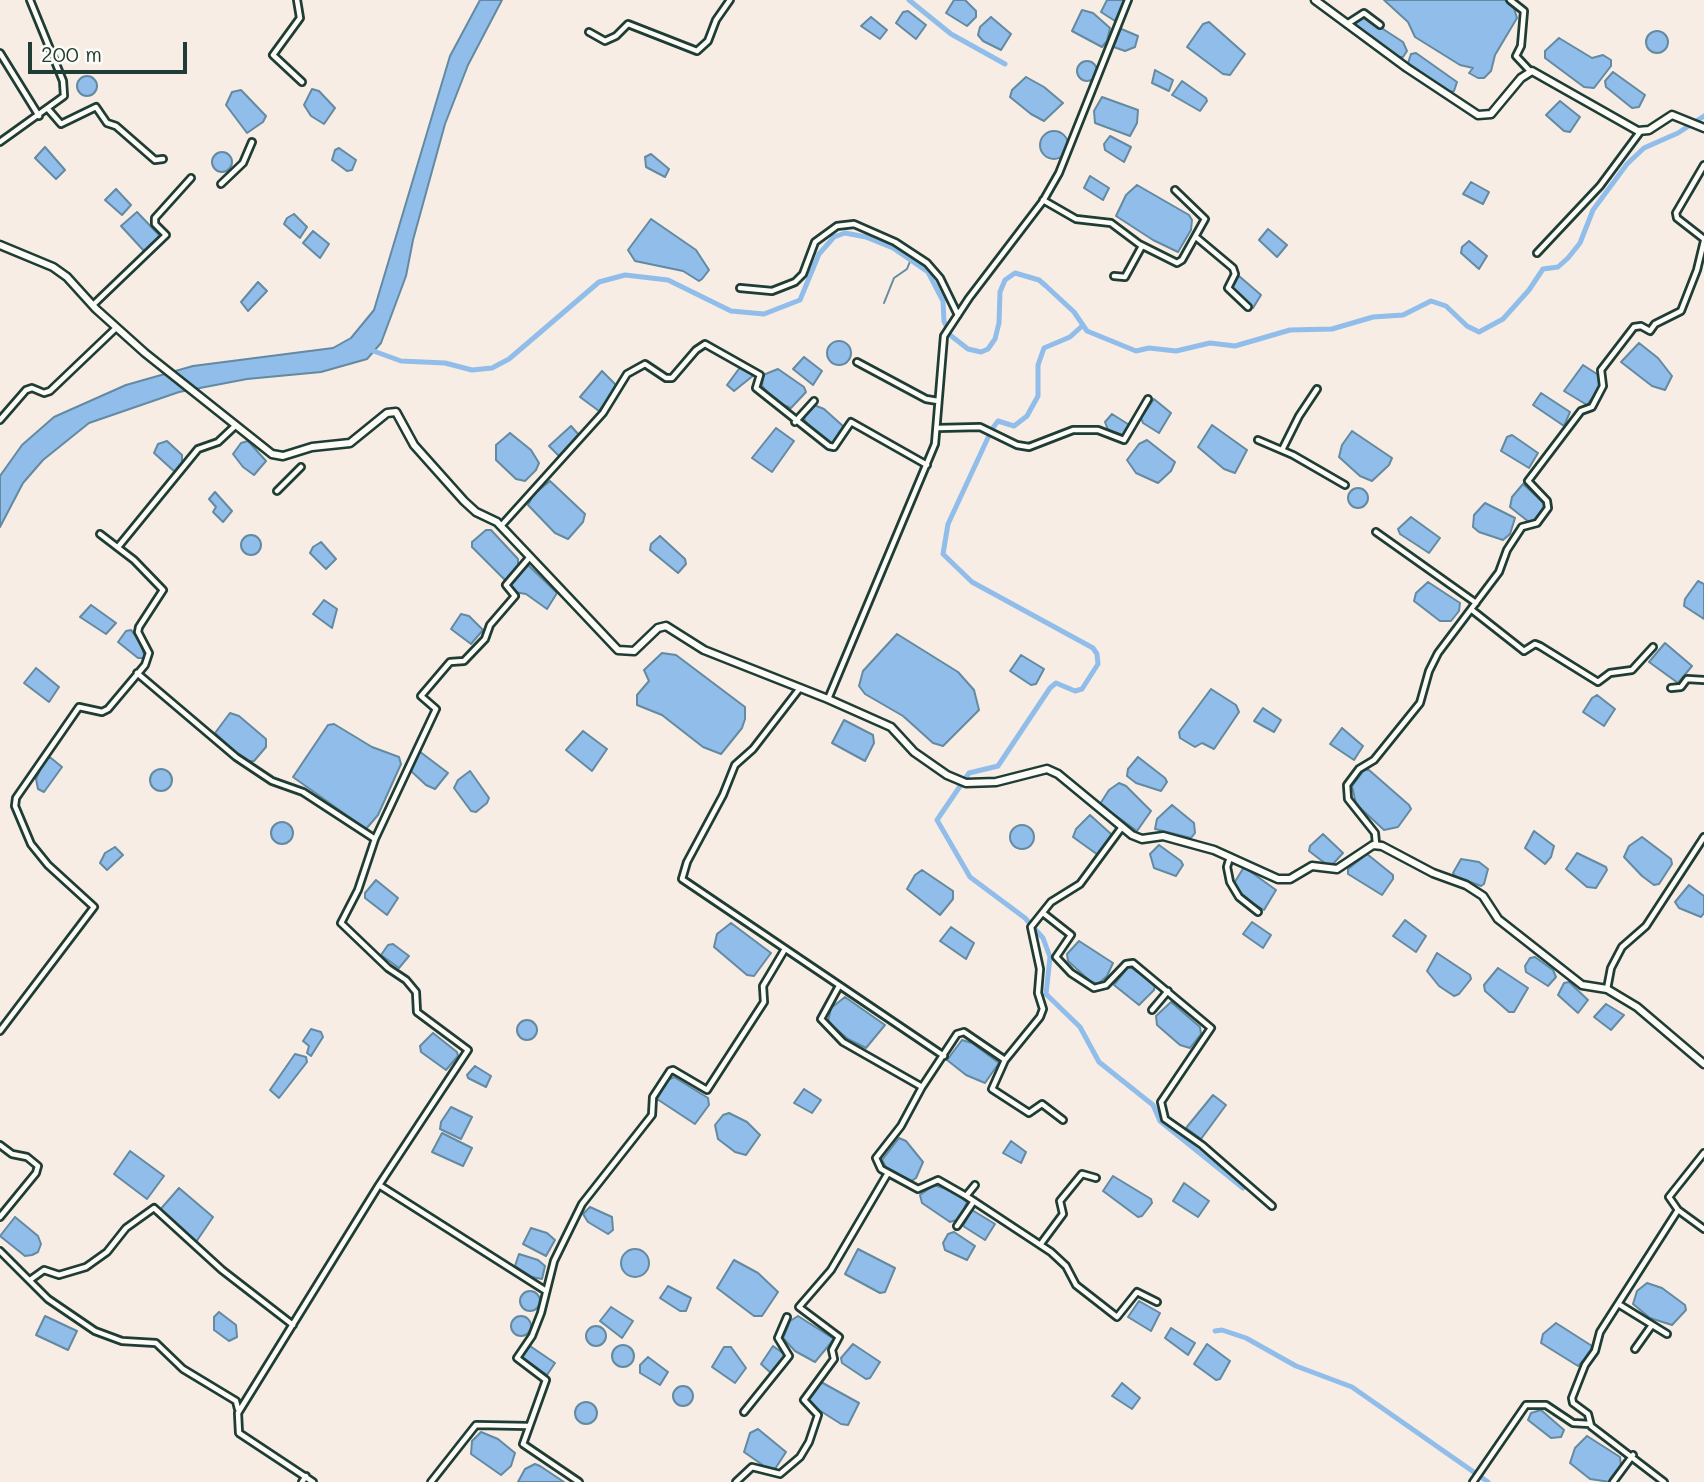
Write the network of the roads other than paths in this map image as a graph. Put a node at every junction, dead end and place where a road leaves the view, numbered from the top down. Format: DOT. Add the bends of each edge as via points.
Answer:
graph roads {
  1 [pos="30,0"];
  2 [pos="297,0"];
  3 [pos="730,0"];
  4 [pos="1128,0"];
  5 [pos="1315,0"];
  6 [pos="1510,0"];
  7 [pos="1346,24"];
  8 [pos="1380,25"];
  9 [pos="589,32"];
  10 [pos="0,53"];
  11 [pos="1530,71"];
  12 [pos="302,82"];
  13 [pos="48,109"];
  14 [pos="39,116"];
  15 [pos="1702,127"];
  16 [pos="1640,132"];
  17 [pos="0,142"];
  18 [pos="253,142"];
  19 [pos="163,159"];
  20 [pos="1704,165"];
  21 [pos="191,178"];
  22 [pos="221,184"];
  23 [pos="1175,190"];
  24 [pos="1043,200"];
  25 [pos="1196,237"];
  26 [pos="1704,240"];
  27 [pos="0,245"];
  28 [pos="1142,246"];
  29 [pos="1537,253"];
  30 [pos="1114,276"];
  31 [pos="740,288"];
  32 [pos="93,305"];
  33 [pos="1248,307"];
  34 [pos="958,315"];
  35 [pos="116,328"];
  36 [pos="857,362"];
  37 [pos="1317,389"];
  38 [pos="1149,399"];
  39 [pos="814,401"];
  40 [pos="938,401"];
  41 [pos="0,420"];
  42 [pos="795,422"];
  43 [pos="235,426"];
  44 [pos="938,428"];
  45 [pos="1258,440"];
  46 [pos="1282,450"];
  47 [pos="927,465"];
  48 [pos="301,467"];
  49 [pos="1345,485"];
  50 [pos="277,491"];
  51 [pos="501,526"];
  52 [pos="1376,532"];
  53 [pos="100,534"];
  54 [pos="118,547"];
  55 [pos="529,558"];
  56 [pos="1476,603"];
  57 [pos="1472,610"];
  58 [pos="1653,647"];
  59 [pos="137,673"];
  60 [pos="1704,680"];
  61 [pos="800,688"];
  62 [pos="1671,688"];
  63 [pos="828,699"];
  64 [pos="1123,827"];
  65 [pos="1704,837"];
  66 [pos="375,839"];
  67 [pos="1376,844"];
  68 [pos="1230,857"];
  69 [pos="1258,912"];
  70 [pos="1043,913"];
  71 [pos="785,949"];
  72 [pos="839,986"];
  73 [pos="1607,989"];
  74 [pos="1168,991"];
  75 [pos="1152,1010"];
  76 [pos="0,1031"];
  77 [pos="944,1056"];
  78 [pos="1004,1060"];
  79 [pos="1704,1064"];
  80 [pos="922,1087"];
  81 [pos="1063,1120"];
  82 [pos="0,1145"];
  83 [pos="1704,1153"];
  84 [pos="888,1172"];
  85 [pos="1096,1178"];
  86 [pos="379,1185"];
  87 [pos="975,1185"];
  88 [pos="966,1196"];
  89 [pos="974,1201"];
  90 [pos="1272,1206"];
  91 [pos="1678,1210"];
  92 [pos="0,1217"];
  93 [pos="957,1226"];
  94 [pos="1704,1229"];
  95 [pos="1040,1245"];
  96 [pos="0,1251"];
  97 [pos="30,1280"];
  98 [pos="546,1291"];
  99 [pos="1157,1302"];
  100 [pos="1620,1305"];
  101 [pos="787,1317"];
  102 [pos="293,1325"];
  103 [pos="1651,1325"];
  104 [pos="1667,1334"];
  105 [pos="1635,1349"];
  106 [pos="744,1412"];
  107 [pos="238,1413"];
  108 [pos="1590,1424"];
  109 [pos="528,1426"];
  110 [pos="1633,1455"];
  111 [pos="306,1476"];
  112 [pos="302,1482"];
  113 [pos="313,1482"];
  114 [pos="431,1482"];
  115 [pos="579,1482"];
  116 [pos="736,1482"];
  117 [pos="1473,1482"];
  118 [pos="1613,1482"];
  119 [pos="1664,1482"];
  1 -- 13 [label="street" via="64,89 61,100"];
  2 -- 12 [label="street" via="300,18 272,55"];
  3 -- 9 [label="street" via="708,41 697,51 628,24 605,41"];
  4 -- 24 [label="street" via="1069,152"];
  5 -- 7 [label="main road"];
  6 -- 11 [label="street" via="1524,11 1516,56"];
  7 -- 8 [label="street" via="1364,13"];
  7 -- 11 [label="main road" via="1443,94 1482,116 1491,114"];
  10 -- 14 [label="street"];
  11 -- 16 [label="main road"];
  13 -- 14 [label="street"];
  13 -- 19 [label="street" via="61,124 96,107 107,123 155,160"];
  14 -- 17 [label="street"];
  15 -- 16 [label="main road" via="1667,116"];
  16 -- 29 [label="street" via="1600,186"];
  18 -- 22 [label="street" via="243,163"];
  20 -- 26 [label="street" via="1676,214"];
  21 -- 32 [label="street" via="155,218 166,235"];
  23 -- 25 [label="street" via="1204,216"];
  24 -- 28 [label="street" via="1076,219 1111,223"];
  24 -- 34 [label="street"];
  25 -- 28 [label="street" via="1177,263"];
  25 -- 33 [label="street" via="1233,268 1229,291"];
  26 -- 56 [label="street" via="1681,311 1650,331 1634,327 1601,370 1603,386 1592,407 1581,411 1528,481 1547,500 1548,508 1537,523 1522,527 1502,567"];
  27 -- 32 [label="main road" via="53,267"];
  28 -- 30 [label="street" via="1125,277"];
  31 -- 34 [label="street" via="772,290 795,282 803,274 815,242 838,226 854,224 927,263"];
  32 -- 35 [label="main road"];
  34 -- 40 [label="street" via="944,336"];
  35 -- 41 [label="street" via="50,391 26,390"];
  35 -- 43 [label="main road"];
  36 -- 40 [label="street"];
  37 -- 46 [label="street"];
  38 -- 44 [label="street" via="1124,440 1098,430 1073,430 1029,447 984,429"];
  39 -- 42 [label="street"];
  40 -- 44 [label="street"];
  42 -- 47 [label="street" via="834,447 851,422"];
  42 -- 51 [label="street" via="756,388 760,374 710,345 702,345 672,378 638,365 624,377 603,412"];
  43 -- 51 [label="main road" via="267,451 283,456 350,443 394,411 414,445 464,501"];
  43 -- 54 [label="street" via="218,442 198,449"];
  44 -- 47 [label="street"];
  45 -- 46 [label="street"];
  46 -- 49 [label="street"];
  47 -- 63 [label="street"];
  48 -- 50 [label="street"];
  51 -- 55 [label="main road"];
  52 -- 56 [label="street"];
  53 -- 54 [label="street"];
  54 -- 59 [label="street" via="163,590 139,627 149,659"];
  55 -- 61 [label="main road" via="618,650 634,651 666,626 704,650"];
  55 -- 66 [label="street" via="506,585 515,596 490,625 485,639 464,661 450,662 421,696 436,709"];
  56 -- 57 [label="street"];
  57 -- 58 [label="street" via="1524,651 1535,643 1598,682 1610,673 1638,666"];
  57 -- 67 [label="street" via="1433,661 1420,703 1377,757 1359,769 1347,785 1348,799 1375,833"];
  59 -- 66 [label="street" via="236,757 271,781 303,792"];
  59 -- 76 [label="street" via="108,709 79,707 16,798 31,844 94,907"];
  60 -- 62 [label="street" via="1687,679 1681,687"];
  61 -- 63 [label="main road"];
  61 -- 71 [label="street" via="753,749 734,765 682,874 687,883"];
  63 -- 64 [label="main road" via="891,727 914,752 963,781 996,782 1047,769"];
  64 -- 68 [label="main road" via="1142,839 1163,836"];
  64 -- 70 [label="street" via="1080,884 1051,902"];
  65 -- 73 [label="street" via="1646,926 1622,947"];
  66 -- 86 [label="street" via="341,923 406,980 416,992 417,1012 468,1050"];
  67 -- 68 [label="main road" via="1337,869 1312,866 1290,878 1278,879"];
  67 -- 73 [label="main road" via="1466,885 1483,896 1499,919 1582,985"];
  68 -- 69 [label="street" via="1230,883"];
  70 -- 74 [label="street" via="1071,935 1056,957 1060,964 1094,988 1106,985 1126,964 1133,963"];
  70 -- 78 [label="street" via="1031,927 1040,969 1042,1013"];
  71 -- 72 [label="street"];
  71 -- 98 [label="street" via="763,986 764,1002 707,1090 670,1071 653,1097 652,1115 573,1221"];
  72 -- 77 [label="street"];
  72 -- 80 [label="street" via="821,1019 843,1042"];
  73 -- 79 [label="main road" via="1649,1017"];
  74 -- 75 [label="street"];
  74 -- 90 [label="street" via="1211,1028 1161,1102 1165,1119"];
  77 -- 78 [label="street" via="957,1034 964,1032"];
  77 -- 80 [label="street"];
  78 -- 81 [label="street" via="992,1089 1029,1113 1042,1104"];
  80 -- 84 [label="street" via="901,1126 876,1158"];
  82 -- 92 [label="street" via="37,1166"];
  83 -- 91 [label="street" via="1669,1197"];
  84 -- 88 [label="street" via="918,1189 938,1180"];
  84 -- 116 [label="street" via="831,1270 799,1307 839,1337 832,1350 834,1359 804,1400 818,1415 809,1442 780,1474 752,1467"];
  85 -- 95 [label="street" via="1082,1174 1060,1201 1063,1214"];
  86 -- 98 [label="street"];
  86 -- 102 [label="street"];
  87 -- 88 [label="street"];
  88 -- 89 [label="street"];
  89 -- 93 [label="street"];
  89 -- 95 [label="street"];
  91 -- 94 [label="street"];
  91 -- 100 [label="street"];
  95 -- 99 [label="street" via="1066,1266 1076,1285 1117,1317 1137,1292"];
  96 -- 97 [label="street"];
  97 -- 102 [label="street" via="44,1270 59,1275 86,1267 154,1208 222,1270"];
  97 -- 107 [label="street" via="48,1299 95,1331 122,1341 156,1343 183,1369 236,1401"];
  98 -- 109 [label="street" via="532,1336 517,1358 546,1380"];
  100 -- 103 [label="street"];
  100 -- 108 [label="street" via="1600,1332 1572,1398 1588,1414"];
  101 -- 106 [label="street" via="778,1338 789,1356"];
  102 -- 107 [label="street"];
  103 -- 104 [label="street"];
  103 -- 105 [label="street"];
  107 -- 111 [label="street" via="239,1433"];
  108 -- 110 [label="street"];
  108 -- 117 [label="street" via="1573,1423 1546,1405 1526,1405"];
  109 -- 114 [label="street" via="476,1425"];
  109 -- 115 [label="street" via="523,1444"];
  110 -- 118 [label="street"];
  110 -- 119 [label="street"];
  111 -- 112 [label="street"];
  111 -- 113 [label="street"];
}
